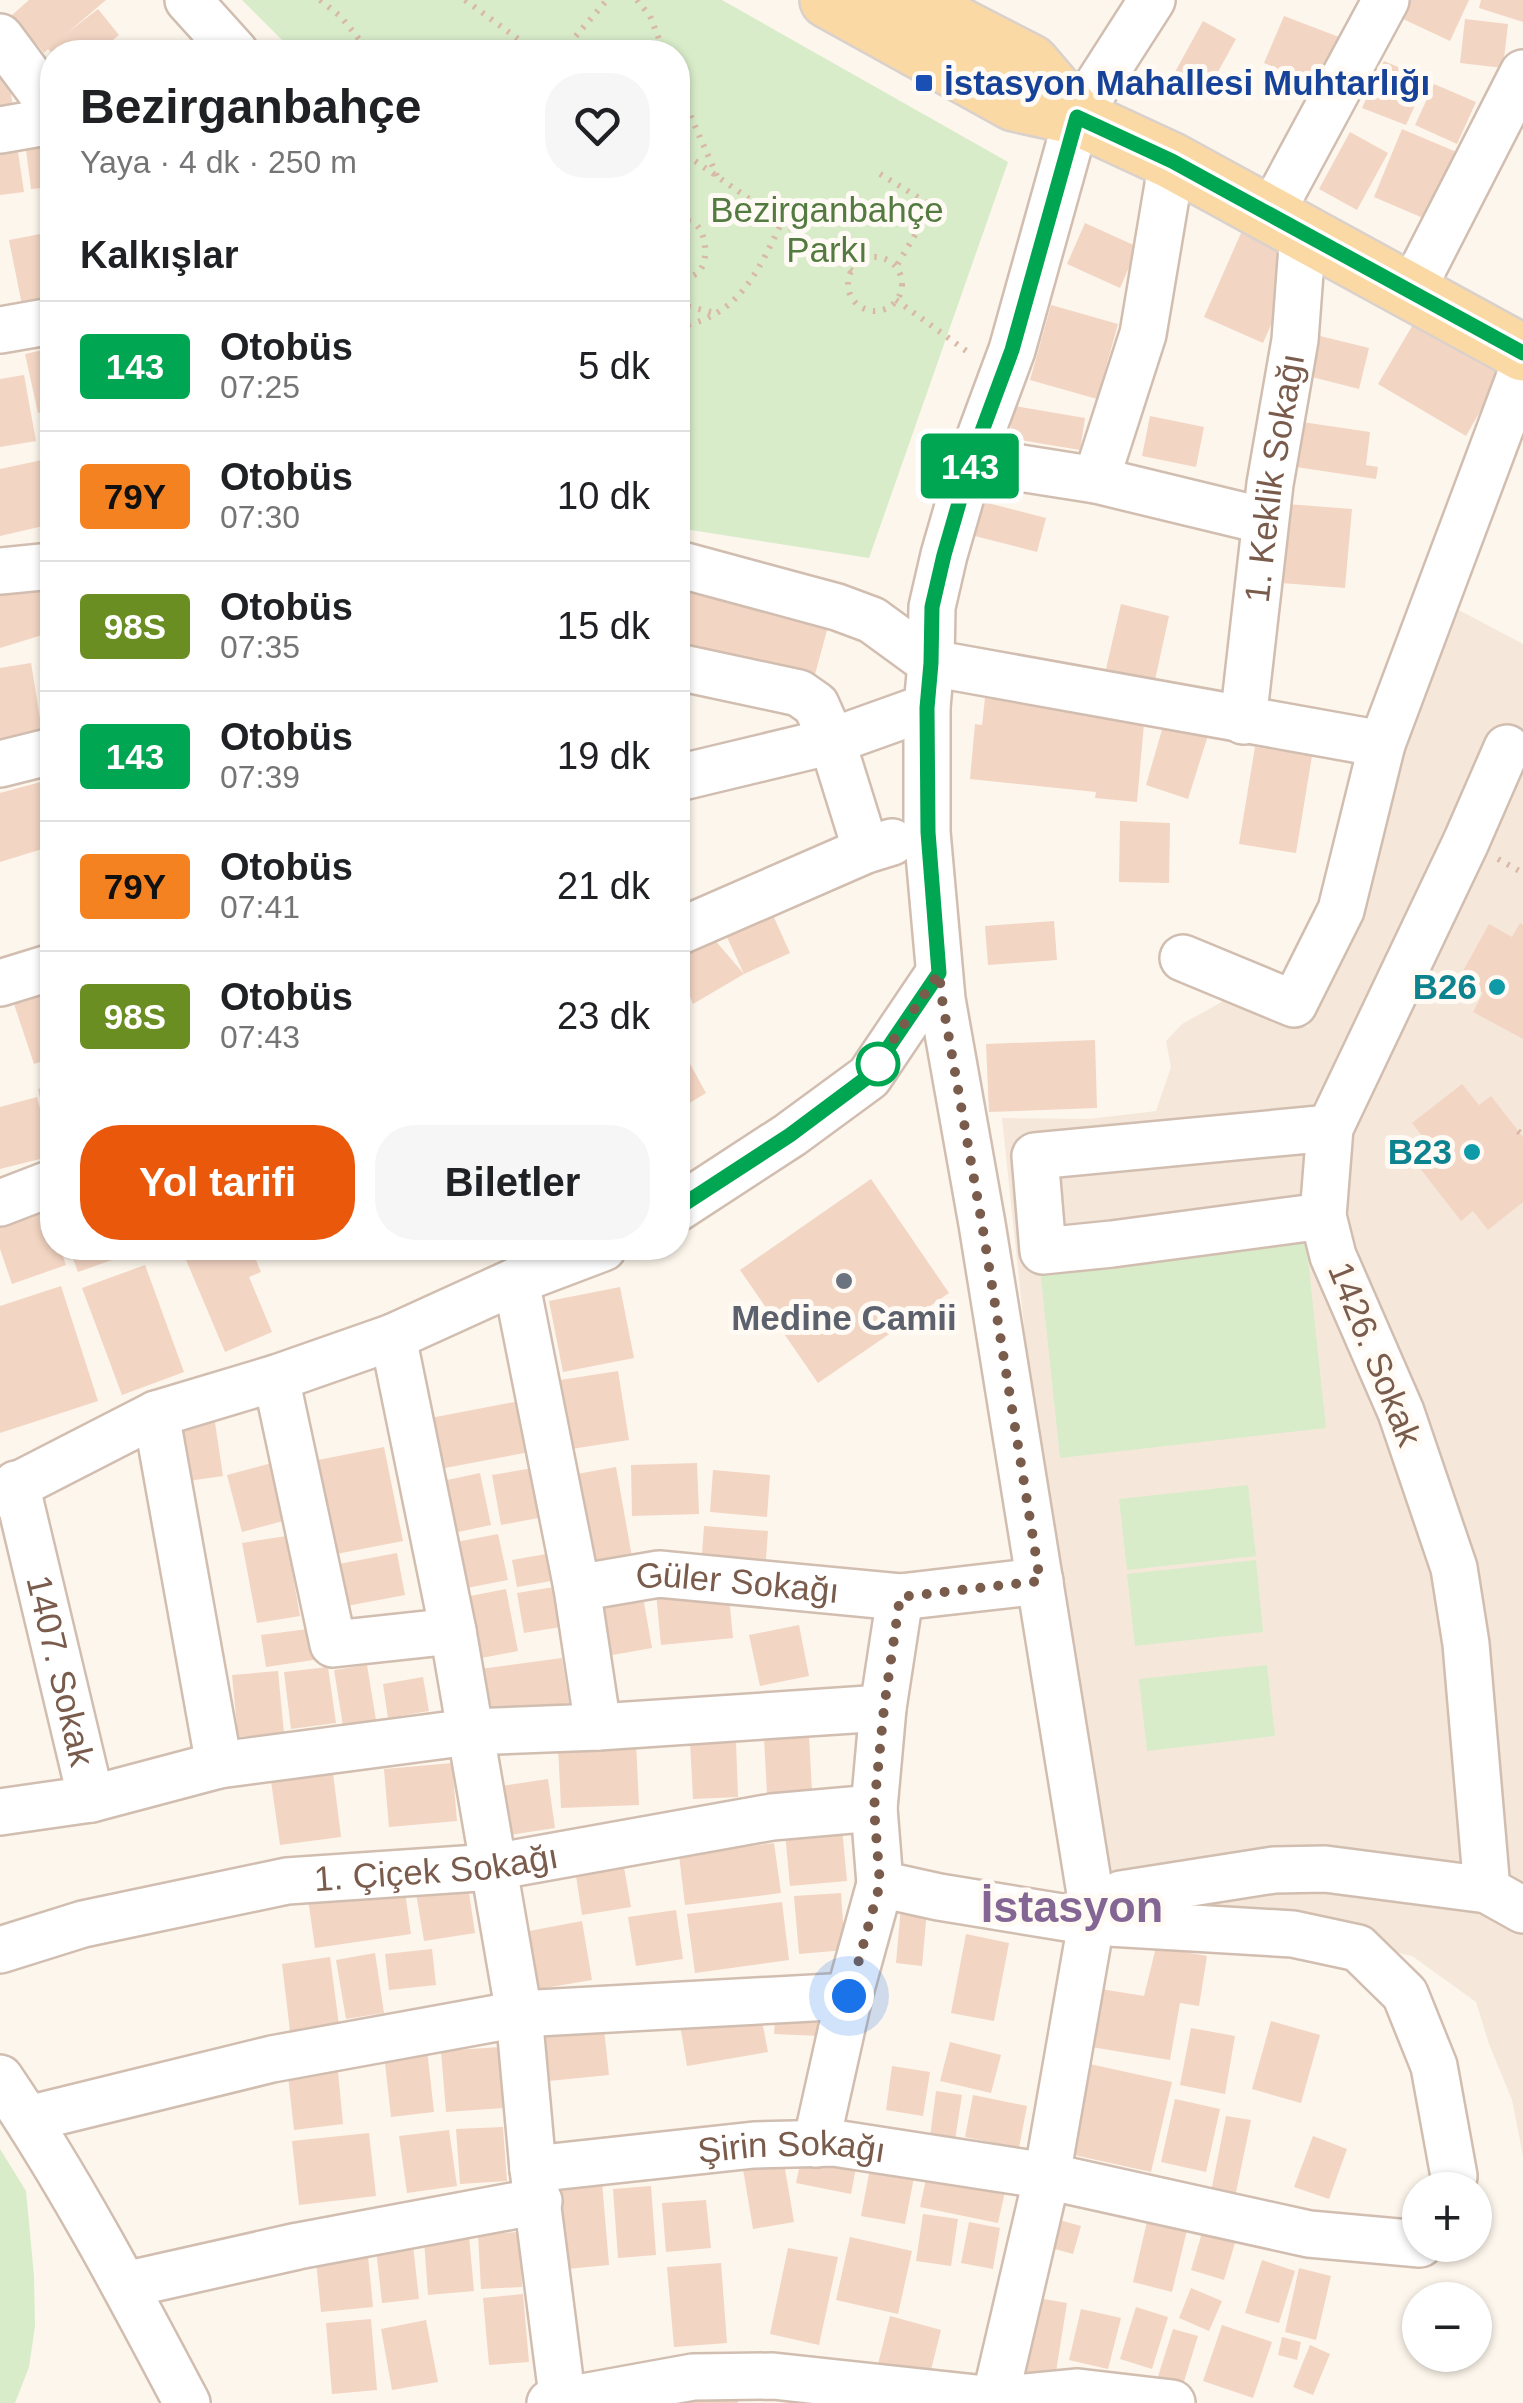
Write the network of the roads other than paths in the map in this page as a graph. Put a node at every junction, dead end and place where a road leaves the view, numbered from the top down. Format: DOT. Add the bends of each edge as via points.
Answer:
graph roads {
  1 [pos="188,0"];
  2 [pos="828,0"];
  3 [pos="909,0"];
  4 [pos="1152,0"];
  5 [pos="1386,0"];
  6 [pos="0,37"];
  7 [pos="225,40"];
  8 [pos="1523,73"];
  9 [pos="40,91"];
  10 [pos="1077,117"];
  11 [pos="40,123"];
  12 [pos="0,130"];
  13 [pos="1172,161"];
  14 [pos="1286,224"];
  15 [pos="1411,292"];
  16 [pos="40,323"];
  17 [pos="0,330"];
  18 [pos="1523,353"];
  19 [pos="1523,368"];
  20 [pos="972,458"];
  21 [pos="1096,480"];
  22 [pos="1266,521"];
  23 [pos="40,567"];
  24 [pos="690,567"];
  25 [pos="0,571"];
  26 [pos="931,663"];
  27 [pos="690,670"];
  28 [pos="927,708"];
  29 [pos="1243,721"];
  30 [pos="832,741"];
  31 [pos="1382,744"];
  32 [pos="1507,748"];
  33 [pos="40,753"];
  34 [pos="0,764"];
  35 [pos="690,775"];
  36 [pos="928,832"];
  37 [pos="866,850"];
  38 [pos="690,927"];
  39 [pos="1184,958"];
  40 [pos="40,971"];
  41 [pos="939,973"];
  42 [pos="0,983"];
  43 [pos="1330,1128"];
  44 [pos="40,1188"];
  45 [pos="690,1200"];
  46 [pos="0,1203"];
  47 [pos="1323,1216"];
  48 [pos="572,1260"];
  49 [pos="516,1282"];
  50 [pos="393,1337"];
  51 [pos="276,1378"];
  52 [pos="156,1414"];
  53 [pos="8,1489"];
  54 [pos="1040,1581"];
  55 [pos="577,1588"];
  56 [pos="900,1597"];
  57 [pos="452,1631"];
  58 [pos="884,1708"];
  59 [pos="598,1727"];
  60 [pos="469,1732"];
  61 [pos="219,1765"];
  62 [pos="91,1799"];
  63 [pos="874,1808"];
  64 [pos="0,1812"];
  65 [pos="493,1866"];
  66 [pos="880,1884"];
  67 [pos="1505,1900"];
  68 [pos="1106,1908"];
  69 [pos="0,1950"];
  70 [pos="849,1996"];
  71 [pos="519,2014"];
  72 [pos="0,2078"];
  73 [pos="28,2119"];
  74 [pos="816,2144"];
  75 [pos="1453,2172"];
  76 [pos="1048,2176"];
  77 [pos="536,2185"];
  78 [pos="1402,2242"];
  79 [pos="125,2285"];
  80 [pos="559,2402"];
  81 [pos="994,2402"];
  82 [pos="187,2403"];
  83 [pos="1172,2403"];
  1 -- 7 [label="street"];
  2 -- 10 [label="main road" via="1014,102"];
  3 -- 10 [label="main road" via="1030,63"];
  4 -- 10 [label="street"];
  5 -- 14 [label="street"];
  6 -- 9 [label="street"];
  8 -- 15 [label="street"];
  10 -- 13 [label="main road"];
  10 -- 20 [label="street" via="1012,350"];
  11 -- 12 [label="street"];
  13 -- 14 [label="main road"];
  13 -- 21 [label="street" via="1143,334"];
  14 -- 15 [label="main road"];
  14 -- 22 [label="street, 1. Keklik Sokağı" via="1294,340"];
  15 -- 18 [label="main road"];
  16 -- 17 [label="street"];
  19 -- 31 [label="street"];
  20 -- 21 [label="street"];
  20 -- 26 [label="street" via="932,607"];
  21 -- 22 [label="street"];
  22 -- 29 [label="street, 1. Keklik Sokağı"];
  23 -- 25 [label="street"];
  24 -- 26 [label="street" via="872,620"];
  26 -- 28 [label="street"];
  26 -- 29 [label="street"];
  27 -- 30 [label="street" via="799,694 816,705"];
  28 -- 30 [label="street"];
  28 -- 36 [label="street"];
  29 -- 31 [label="street"];
  30 -- 35 [label="street"];
  30 -- 37 [label="street"];
  31 -- 39 [label="street" via="1341,910 1294,1004"];
  32 -- 43 [label="street, 1426. Sokak"];
  33 -- 34 [label="street"];
  36 -- 37 [label="street"];
  36 -- 41 [label="street"];
  37 -- 38 [label="street"];
  40 -- 42 [label="street"];
  41 -- 45 [label="street" via="869,1076"];
  41 -- 54 [label="street"];
  43 -- 47 [label="street, 1426. Sokak"];
  43 -- 47 [label="street" via="1035,1156 1044,1251"];
  44 -- 46 [label="street"];
  47 -- 67 [label="street, 1426. Sokak" via="1454,1568"];
  48 -- 49 [label="street"];
  49 -- 50 [label="street"];
  49 -- 55 [label="street"];
  50 -- 51 [label="street"];
  50 -- 57 [label="street"];
  51 -- 52 [label="street"];
  51 -- 57 [label="street" via="333,1644"];
  52 -- 53 [label="street"];
  52 -- 61 [label="street"];
  53 -- 62 [label="street, 1407. Sokak"];
  54 -- 56 [label="street, Güler Sokağı"];
  54 -- 68 [label="street" via="1092,1912"];
  55 -- 56 [label="street, Güler Sokağı" via="659,1574"];
  55 -- 59 [label="street"];
  56 -- 58 [label="street"];
  57 -- 60 [label="street"];
  58 -- 59 [label="street"];
  58 -- 63 [label="street"];
  59 -- 60 [label="street"];
  60 -- 61 [label="street"];
  60 -- 65 [label="street"];
  61 -- 62 [label="street"];
  62 -- 64 [label="street"];
  63 -- 65 [label="street, 1. Çiçek Sokağı" via="772,1818"];
  63 -- 66 [label="street"];
  65 -- 69 [label="street, 1. Çiçek Sokağı" via="286,1881 83,1924"];
  65 -- 71 [label="street"];
  66 -- 68 [label="street" via="939,1897"];
  66 -- 70 [label="street"];
  67 -- 68 [label="street, 1426. Sokak" via="1325,1869 1274,1870"];
  68 -- 75 [label="street" via="1358,1948 1406,1994 1434,2066"];
  68 -- 76 [label="street"];
  70 -- 71 [label="street"];
  70 -- 74 [label="street"];
  71 -- 73 [label="street" via="272,2059"];
  71 -- 77 [label="street"];
  72 -- 73 [label="street"];
  73 -- 79 [label="street"];
  74 -- 76 [label="street, Şirin Sokağı"];
  74 -- 77 [label="street, Şirin Sokağı" via="754,2146"];
  76 -- 78 [label="street, Şirin Sokağı" via="1309,2234"];
  76 -- 81 [label="street"];
  77 -- 79 [label="street, Şirin Sokağı"];
  77 -- 80 [label="street"];
  79 -- 82 [label="street"];
  80 -- 81 [label="street" via="693,2377 773,2376"];
  81 -- 83 [label="street" via="1078,2392"];
}
